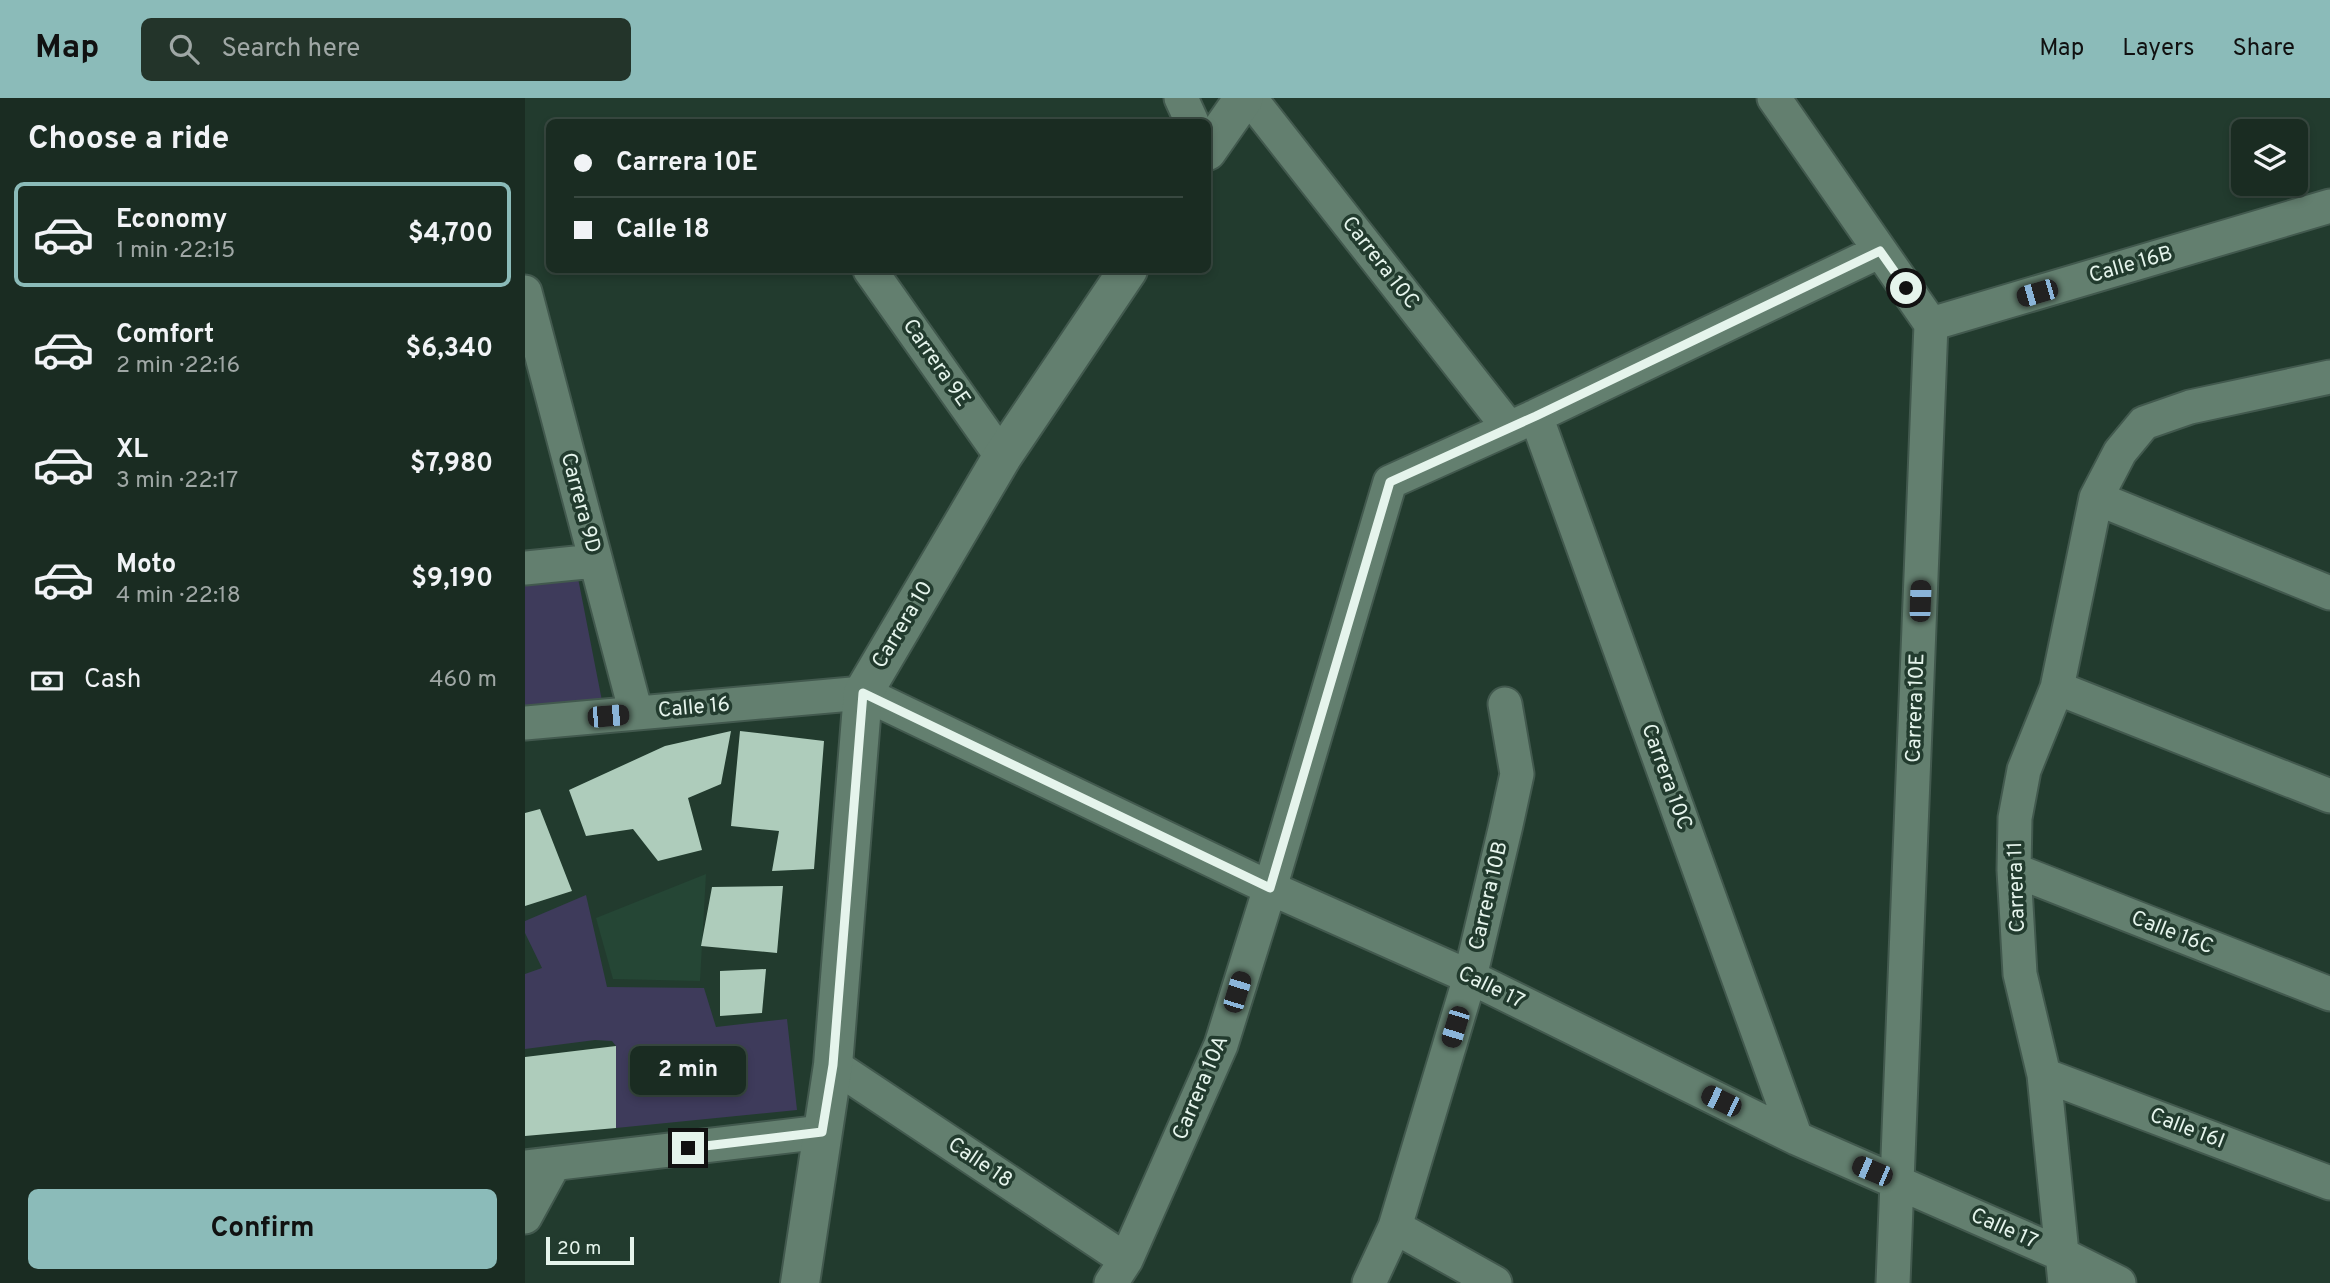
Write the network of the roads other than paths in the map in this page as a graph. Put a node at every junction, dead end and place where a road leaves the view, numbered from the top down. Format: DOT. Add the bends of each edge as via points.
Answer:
graph roads {
  1 [pos="1181,98"];
  2 [pos="1244,98"];
  3 [pos="1250,98"];
  4 [pos="1774,98"];
  5 [pos="1191,119"];
  6 [pos="1211,145"];
  7 [pos="2330,206"];
  8 [pos="1880,251"];
  9 [pos="872,273"];
  10 [pos="1126,273"];
  11 [pos="525,292"];
  12 [pos="1931,324"];
  13 [pos="2330,377"];
  14 [pos="1523,422"];
  15 [pos="1002,457"];
  16 [pos="2097,498"];
  17 [pos="595,561"];
  18 [pos="525,568"];
  19 [pos="2330,593"];
  20 [pos="2057,688"];
  21 [pos="863,693"];
  22 [pos="1504,704"];
  23 [pos="636,713"];
  24 [pos="525,723"];
  25 [pos="2330,796"];
  26 [pos="2014,870"];
  27 [pos="1270,888"];
  28 [pos="1470,977"];
  29 [pos="2330,994"];
  30 [pos="833,1065"];
  31 [pos="2044,1075"];
  32 [pos="822,1132"];
  33 [pos="1796,1138"];
  34 [pos="540,1166"];
  35 [pos="1897,1181"];
  36 [pos="2330,1183"];
  37 [pos="525,1217"];
  38 [pos="1395,1227"];
  39 [pos="2064,1269"];
  40 [pos="1118,1272"];
  41 [pos="800,1283"];
  42 [pos="1369,1283"];
  43 [pos="1495,1283"];
  44 [pos="1893,1283"];
  45 [pos="2119,1283"];
  1 -- 5 [label="street"];
  2 -- 6 [label="street"];
  3 -- 14 [label="street, Carrera 10C"];
  4 -- 8 [label="street"];
  7 -- 12 [label="street, Calle 16B"];
  8 -- 12 [label="street"];
  8 -- 14 [label="street"];
  9 -- 15 [label="street, Carrera 9E"];
  10 -- 15 [label="street, Carrera 10"];
  11 -- 17 [label="street, Carrera 9D"];
  12 -- 35 [label="street, Carrera 10E"];
  13 -- 16 [label="street" via="2190,407 2144,423 2120,452"];
  14 -- 27 [label="street, Carrera 10A" via="1390,482"];
  14 -- 33 [label="street, Carrera 10C"];
  15 -- 21 [label="street, Carrera 10"];
  16 -- 19 [label="street"];
  16 -- 20 [label="street, Carrera 11"];
  17 -- 18 [label="street"];
  17 -- 23 [label="street, Carrera 9D"];
  20 -- 25 [label="street"];
  20 -- 26 [label="street, Carrera 11" via="2025,770 2015,818"];
  21 -- 23 [label="street, Calle 16"];
  21 -- 27 [label="street, Calle 17"];
  21 -- 30 [label="street, Carrera 10"];
  22 -- 28 [label="street, Carrera 10B" via="1517,775"];
  23 -- 24 [label="street, Calle 16"];
  26 -- 29 [label="street, Calle 16C"];
  26 -- 31 [label="street, Carrera 11" via="2020,974"];
  27 -- 28 [label="street, Calle 17"];
  27 -- 40 [label="street, Carrera 10A" via="1221,1045"];
  28 -- 33 [label="street, Calle 17"];
  28 -- 38 [label="street, Carrera 10B"];
  30 -- 32 [label="street, Carrera 10"];
  30 -- 40 [label="street, Calle 18"];
  31 -- 36 [label="street, Calle 16I"];
  31 -- 39 [label="street, Carrera 11"];
  32 -- 34 [label="street"];
  32 -- 41 [label="street, Carrera 10"];
  33 -- 35 [label="street, Calle 17"];
  34 -- 37 [label="street"];
  35 -- 39 [label="street, Calle 17"];
  35 -- 44 [label="street, Carrera 10E"];
  38 -- 42 [label="street, Carrera 10B"];
  38 -- 43 [label="street"];
  39 -- 45 [label="street, Calle 17"];
}
